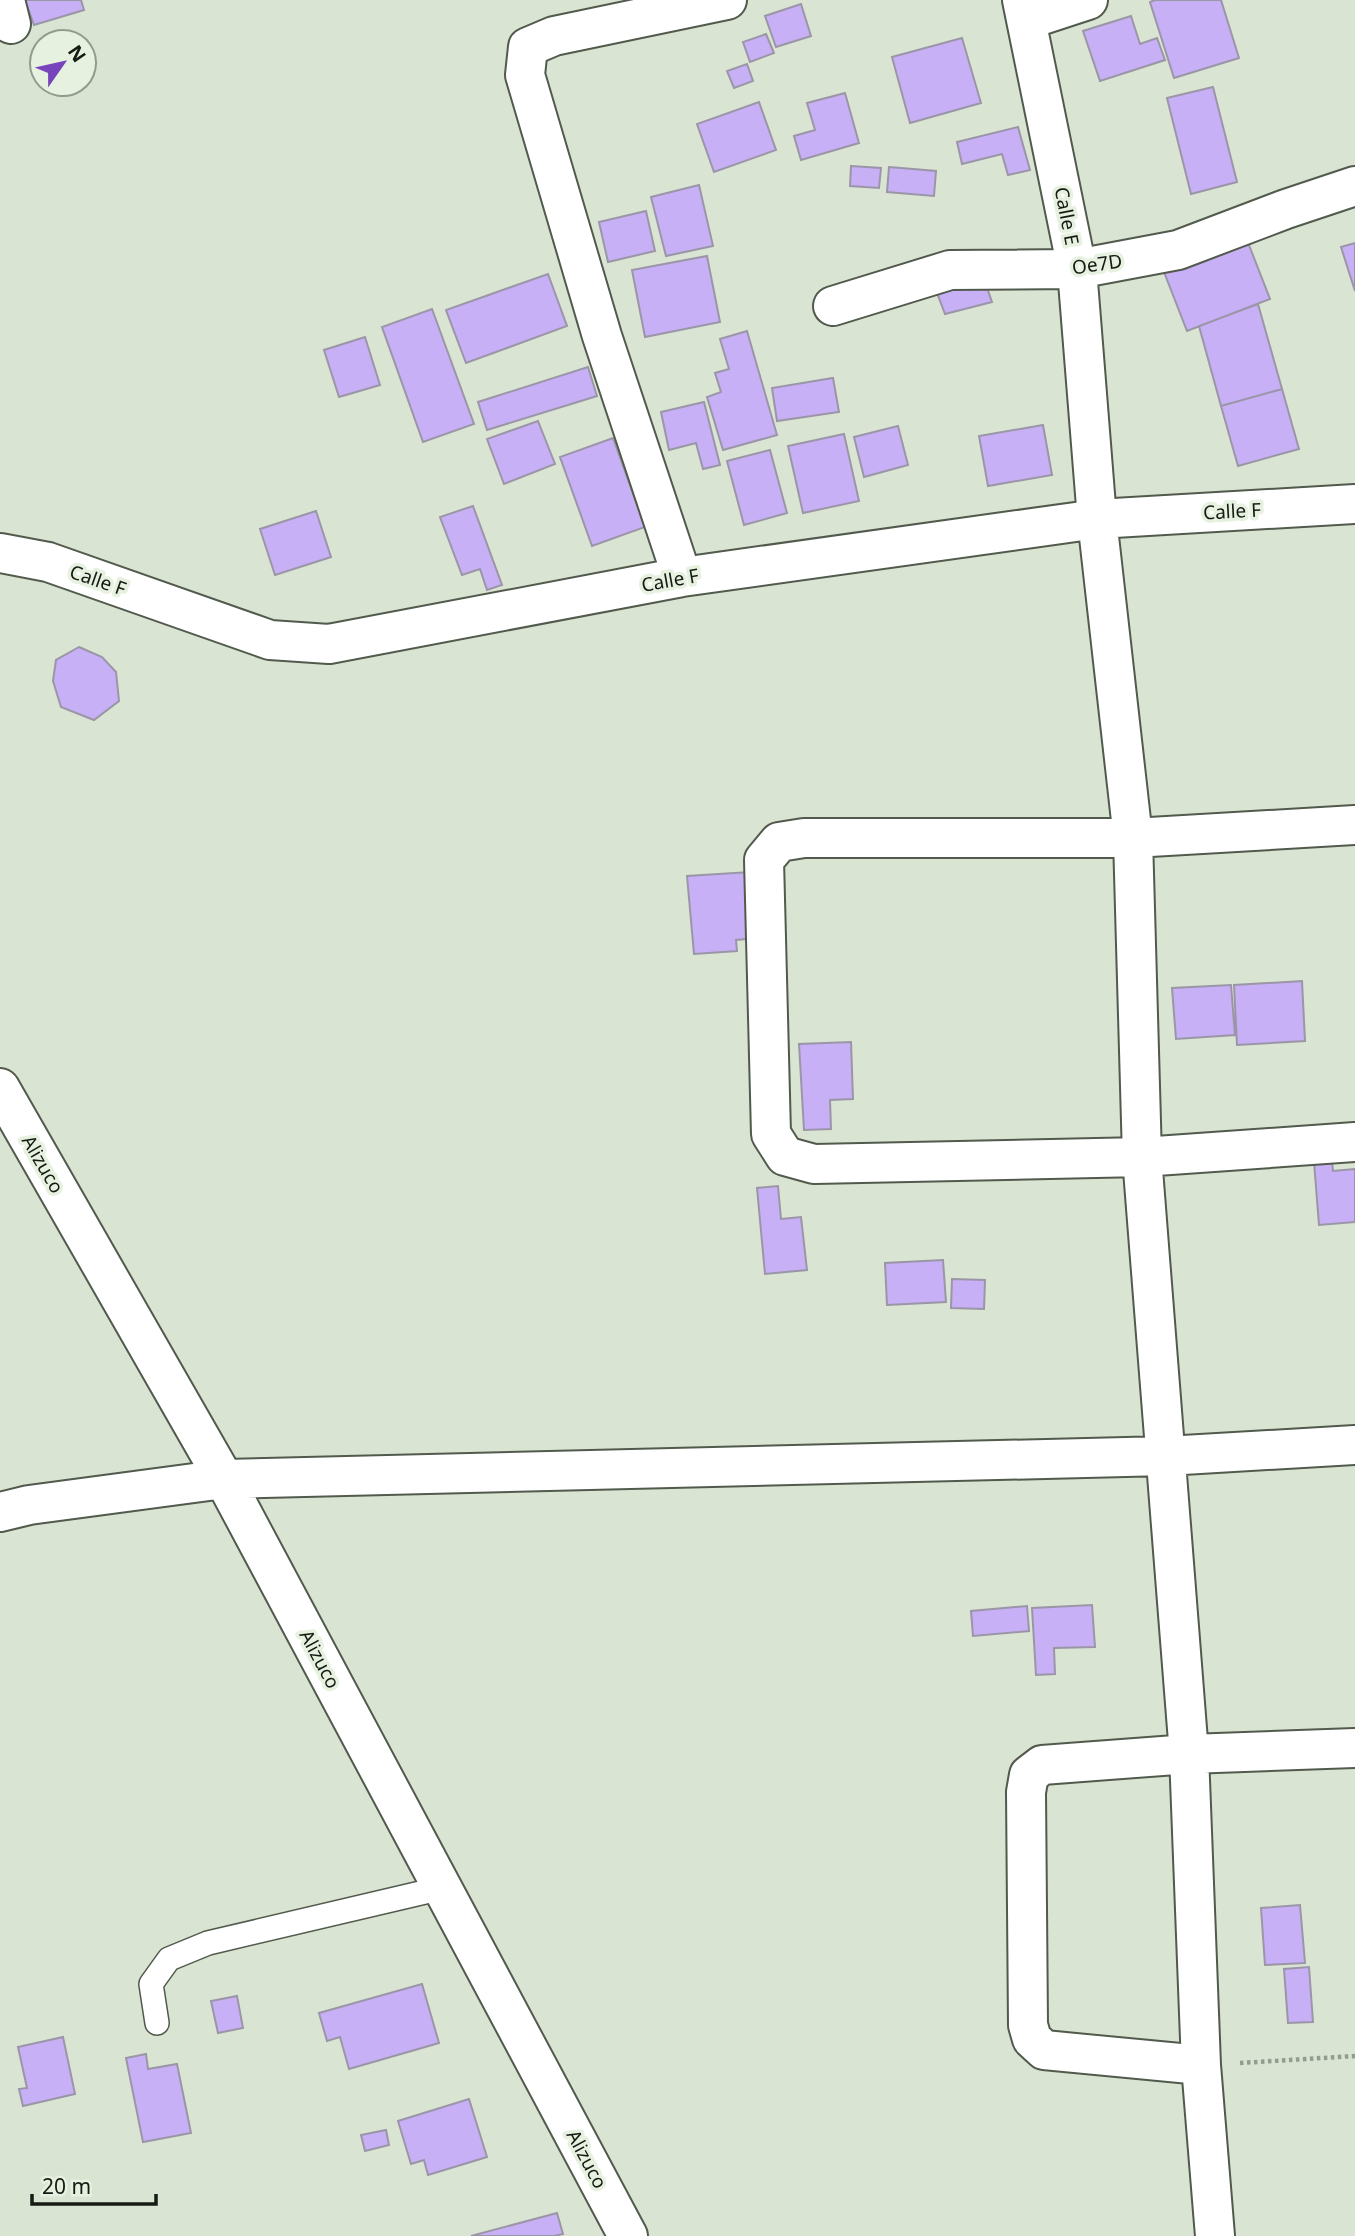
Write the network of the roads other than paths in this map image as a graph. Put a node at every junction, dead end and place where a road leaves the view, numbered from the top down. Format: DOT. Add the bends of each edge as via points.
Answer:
graph roads {
  1 [pos="727,0"];
  2 [pos="1088,0"];
  3 [pos="1025,10"];
  4 [pos="1355,186"];
  5 [pos="1077,269"];
  6 [pos="833,306"];
  7 [pos="1355,504"];
  8 [pos="1097,519"];
  9 [pos="0,553"];
  10 [pos="682,577"];
  11 [pos="1355,825"];
  12 [pos="1133,838"];
  13 [pos="0,1088"];
  14 [pos="1355,1142"];
  15 [pos="1142,1157"];
  16 [pos="1355,1445"];
  17 [pos="1166,1456"];
  18 [pos="224,1479"];
  19 [pos="0,1512"];
  20 [pos="1355,1748"];
  21 [pos="1189,1754"];
  22 [pos="442,1888"];
  23 [pos="157,2023"];
  24 [pos="1201,2065"];
  25 [pos="628,2236"];
  26 [pos="1215,2236"];
  1 -- 10 [label="street" via="554,36 528,47 525,75 602,336"];
  2 -- 3 [label="street"];
  3 -- 5 [label="street, Calle E"];
  4 -- 5 [label="street, Oe7D" via="1178,250"];
  5 -- 6 [label="street, Oe7D" via="950,270"];
  5 -- 8 [label="street, Calle E"];
  7 -- 8 [label="street, Calle F"];
  8 -- 10 [label="street, Calle F"];
  8 -- 12 [label="street, Calle E"];
  9 -- 10 [label="street, Calle F" via="48,562 270,640 329,644"];
  11 -- 12 [label="street"];
  12 -- 15 [label="street, Calle E"];
  12 -- 15 [label="street" via="804,838 779,842 764,860 771,1134 785,1156 814,1164"];
  13 -- 18 [label="street, Alizuco"];
  14 -- 15 [label="street"];
  15 -- 17 [label="street, Calle E"];
  16 -- 17 [label="street"];
  17 -- 18 [label="street"];
  17 -- 21 [label="street, Calle E"];
  18 -- 19 [label="street"];
  18 -- 22 [label="street, Alizuco"];
  20 -- 21 [label="street"];
  21 -- 24 [label="street, Calle E"];
  21 -- 24 [label="street" via="1042,1765 1029,1775 1028,2025 1032,2039 1044,2050"];
  22 -- 23 [label="lane" via="208,1943 169,1959 151,1984"];
  22 -- 25 [label="street, Alizuco"];
  24 -- 26 [label="street, Calle E"];
}
